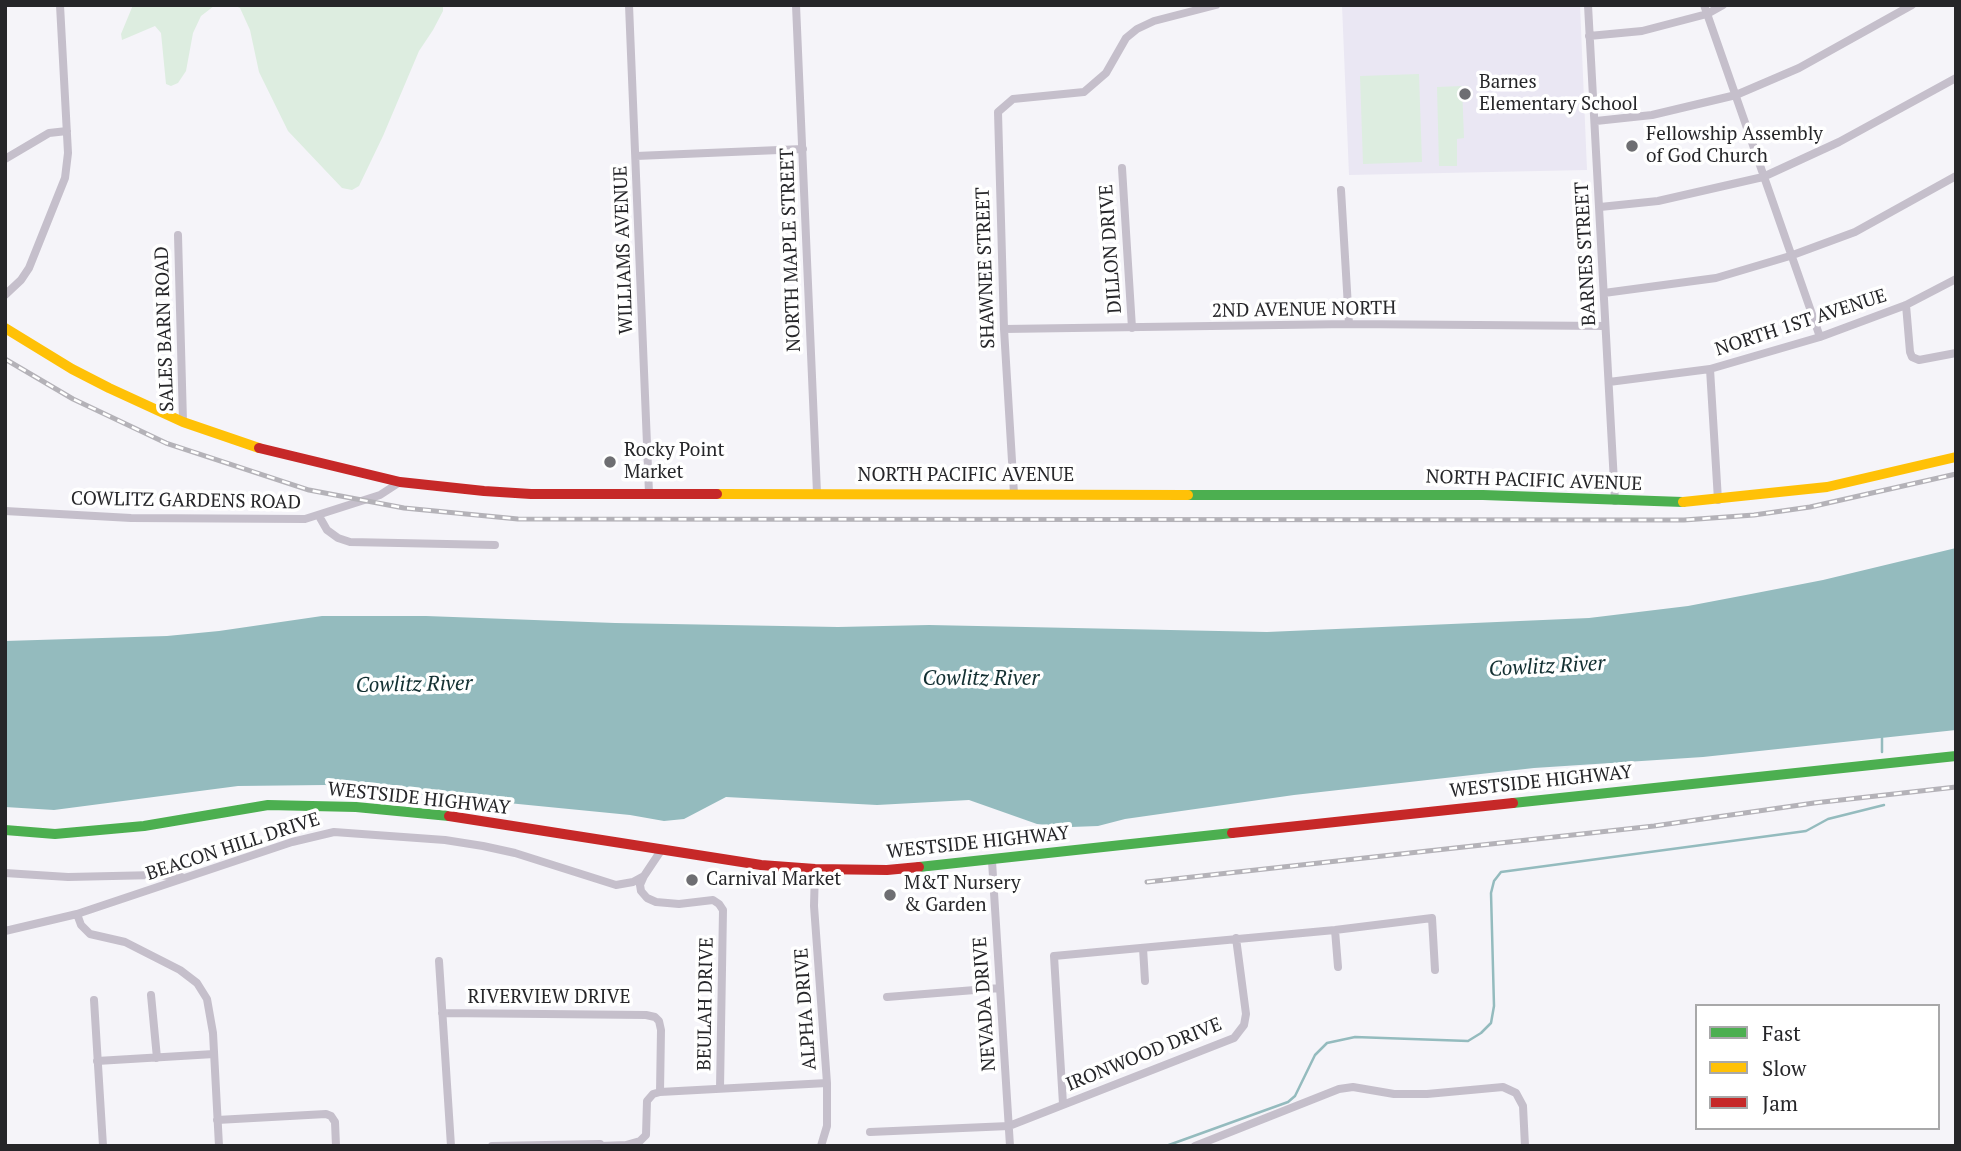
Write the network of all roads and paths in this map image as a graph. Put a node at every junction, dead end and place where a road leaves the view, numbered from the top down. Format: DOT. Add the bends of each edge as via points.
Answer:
graph roads {
  1 [pos="60,5"];
  2 [pos="629,5"];
  3 [pos="796,5"];
  4 [pos="1216,5"];
  5 [pos="1588,5"];
  6 [pos="1723,5"];
  7 [pos="1912,5"];
  8 [pos="1706,9"];
  9 [pos="1588,36"];
  10 [pos="1956,78"];
  11 [pos="1736,95"];
  12 [pos="1596,121"];
  13 [pos="67,131"];
  14 [pos="803,149"];
  15 [pos="636,156"];
  16 [pos="5,159"];
  17 [pos="1122,168"];
  18 [pos="1956,176"];
  19 [pos="1763,177"];
  20 [pos="1342,190"];
  21 [pos="1600,207"];
  22 [pos="178,235"];
  23 [pos="1790,256"];
  24 [pos="1956,279"];
  25 [pos="1604,293"];
  26 [pos="5,295"];
  27 [pos="1906,305"];
  28 [pos="1349,324"];
  29 [pos="1605,326"];
  30 [pos="5,328"];
  31 [pos="1132,328"];
  32 [pos="1004,329"];
  33 [pos="1820,337"];
  34 [pos="1956,353"];
  35 [pos="1710,369"];
  36 [pos="1609,382"];
  37 [pos="183,422"];
  38 [pos="1956,457"];
  39 [pos="400,482"];
  40 [pos="817,493"];
  41 [pos="649,494"];
  42 [pos="1014,494"];
  43 [pos="1615,500"];
  44 [pos="1718,500"];
  45 [pos="5,511"];
  46 [pos="319,516"];
  47 [pos="495,545"];
  48 [pos="1956,756"];
  49 [pos="5,830"];
  50 [pos="662,849"];
  51 [pos="992,860"];
  52 [pos="815,869"];
  53 [pos="5,873"];
  54 [pos="644,876"];
  55 [pos="187,878"];
  56 [pos="76,914"];
  57 [pos="1335,930"];
  58 [pos="5,931"];
  59 [pos="1236,938"];
  60 [pos="1143,948"];
  61 [pos="439,961"];
  62 [pos="1338,967"];
  63 [pos="1435,970"];
  64 [pos="1145,981"];
  65 [pos="1000,988"];
  66 [pos="151,995"];
  67 [pos="887,997"];
  68 [pos="94,1000"];
  69 [pos="442,1013"];
  70 [pos="214,1054"];
  71 [pos="157,1058"];
  72 [pos="97,1061"];
  73 [pos="827,1083"];
  74 [pos="720,1088"];
  75 [pos="660,1092"];
  76 [pos="1063,1104"];
  77 [pos="217,1121"];
  78 [pos="1009,1126"];
  79 [pos="870,1132"];
  80 [pos="600,1145"];
  81 [pos="103,1146"];
  82 [pos="219,1146"];
  83 [pos="336,1146"];
  84 [pos="451,1146"];
  85 [pos="492,1146"];
  86 [pos="821,1146"];
  87 [pos="1010,1146"];
  88 [pos="1195,1146"];
  89 [pos="1525,1146"];
  1 -- 13 [label="street"];
  2 -- 15 [label="street, WILLIAMS AVENUE"];
  3 -- 14 [label="street, NORTH MAPLE STREET"];
  4 -- 32 [label="street, SHAWNEE STREET" via="1137,29 1126,38 1106,73 1084,92 1013,99 998,112"];
  5 -- 9 [label="street, BARNES STREET"];
  6 -- 8 [label="street"];
  7 -- 11 [label="street" via="1799,68"];
  8 -- 9 [label="street" via="1642,31"];
  8 -- 11 [label="street"];
  9 -- 12 [label="street, BARNES STREET"];
  10 -- 19 [label="street" via="1839,142"];
  11 -- 12 [label="street" via="1652,116"];
  11 -- 19 [label="street"];
  12 -- 21 [label="street, BARNES STREET"];
  13 -- 16 [label="street" via="49,134"];
  13 -- 26 [label="street" via="62,188 29,268"];
  14 -- 15 [label="street"];
  14 -- 40 [label="street, NORTH MAPLE STREET"];
  15 -- 41 [label="street, WILLIAMS AVENUE"];
  17 -- 31 [label="street, DILLON DRIVE"];
  18 -- 23 [label="street" via="1855,232"];
  19 -- 21 [label="street" via="1658,201"];
  19 -- 23 [label="street"];
  20 -- 28 [label="street"];
  21 -- 25 [label="street, BARNES STREET"];
  22 -- 37 [label="street, SALES BARN ROAD"];
  23 -- 25 [label="street" via="1716,278"];
  23 -- 33 [label="street"];
  24 -- 27 [label="street, NORTH 1ST AVENUE"];
  25 -- 29 [label="street, BARNES STREET"];
  27 -- 33 [label="street, NORTH 1ST AVENUE"];
  27 -- 34 [label="street" via="1912,357 1919,360"];
  28 -- 29 [label="street, 2ND AVENUE NORTH"];
  28 -- 31 [label="street, 2ND AVENUE NORTH"];
  29 -- 36 [label="street, BARNES STREET"];
  30 -- 37 [label="street, NORTH PACIFIC AVENUE" via="72,369"];
  31 -- 32 [label="street, 2ND AVENUE NORTH"];
  32 -- 42 [label="street, SHAWNEE STREET"];
  33 -- 35 [label="street, NORTH 1ST AVENUE"];
  35 -- 36 [label="street, NORTH 1ST AVENUE"];
  35 -- 44 [label="street"];
  36 -- 43 [label="street, BARNES STREET"];
  37 -- 39 [label="street, NORTH PACIFIC AVENUE" via="284,456"];
  38 -- 44 [label="street, NORTH PACIFIC AVENUE" via="1827,487"];
  39 -- 41 [label="street, NORTH PACIFIC AVENUE" via="519,494"];
  39 -- 46 [label="street, COWLITZ GARDENS ROAD" via="380,495"];
  40 -- 41 [label="street, NORTH PACIFIC AVENUE"];
  40 -- 42 [label="street, NORTH PACIFIC AVENUE"];
  42 -- 43 [label="street, NORTH PACIFIC AVENUE" via="1483,495"];
  43 -- 44 [label="street, NORTH PACIFIC AVENUE"];
  45 -- 46 [label="street, COWLITZ GARDENS ROAD" via="241,520"];
  46 -- 47 [label="street" via="327,530 351,542"];
  48 -- 51 [label="street, WESTSIDE HIGHWAY"];
  49 -- 50 [label="street, WESTSIDE HIGHWAY" via="55,834 144,826 268,805 309,805 441,815"];
  50 -- 52 [label="street, WESTSIDE HIGHWAY"];
  50 -- 54 [label="street"];
  51 -- 52 [label="street, WESTSIDE HIGHWAY" via="887,870"];
  51 -- 65 [label="street, NEVADA DRIVE"];
  52 -- 73 [label="street, ALPHA DRIVE"];
  53 -- 55 [label="street"];
  54 -- 55 [label="street, BEACON HILL DRIVE" via="612,884 483,846 354,832 317,834"];
  54 -- 74 [label="street, BEULAH DRIVE" via="641,891 656,902 713,900 723,910"];
  55 -- 56 [label="street, BEACON HILL DRIVE"];
  56 -- 58 [label="street, BEACON HILL DRIVE"];
  56 -- 70 [label="street" via="90,934 125,942 197,983 207,999"];
  57 -- 59 [label="street"];
  57 -- 62 [label="street"];
  57 -- 63 [label="street" via="1432,918"];
  59 -- 60 [label="street"];
  59 -- 76 [label="street, IRONWOOD DRIVE" via="1246,1014 1234,1038"];
  60 -- 64 [label="street"];
  60 -- 76 [label="street" via="1054,956"];
  61 -- 69 [label="street"];
  65 -- 67 [label="street"];
  65 -- 78 [label="street, NEVADA DRIVE"];
  66 -- 71 [label="street"];
  68 -- 72 [label="street"];
  69 -- 75 [label="street, RIVERVIEW DRIVE" via="655,1017 661,1030"];
  69 -- 84 [label="street"];
  70 -- 71 [label="street"];
  70 -- 77 [label="street"];
  71 -- 72 [label="street"];
  72 -- 81 [label="street"];
  73 -- 74 [label="street"];
  73 -- 86 [label="street, ALPHA DRIVE" via="827,1126"];
  74 -- 75 [label="street, BEULAH DRIVE"];
  75 -- 80 [label="street" via="647,1101 646,1135 640,1141"];
  76 -- 78 [label="street, IRONWOOD DRIVE"];
  77 -- 82 [label="street"];
  77 -- 83 [label="street" via="326,1114 335,1122"];
  78 -- 79 [label="street, IRONWOOD DRIVE"];
  78 -- 87 [label="street, NEVADA DRIVE"];
  80 -- 85 [label="street"];
  88 -- 89 [label="street" via="1339,1089 1427,1094 1503,1087 1516,1093 1522,1106"];
}
